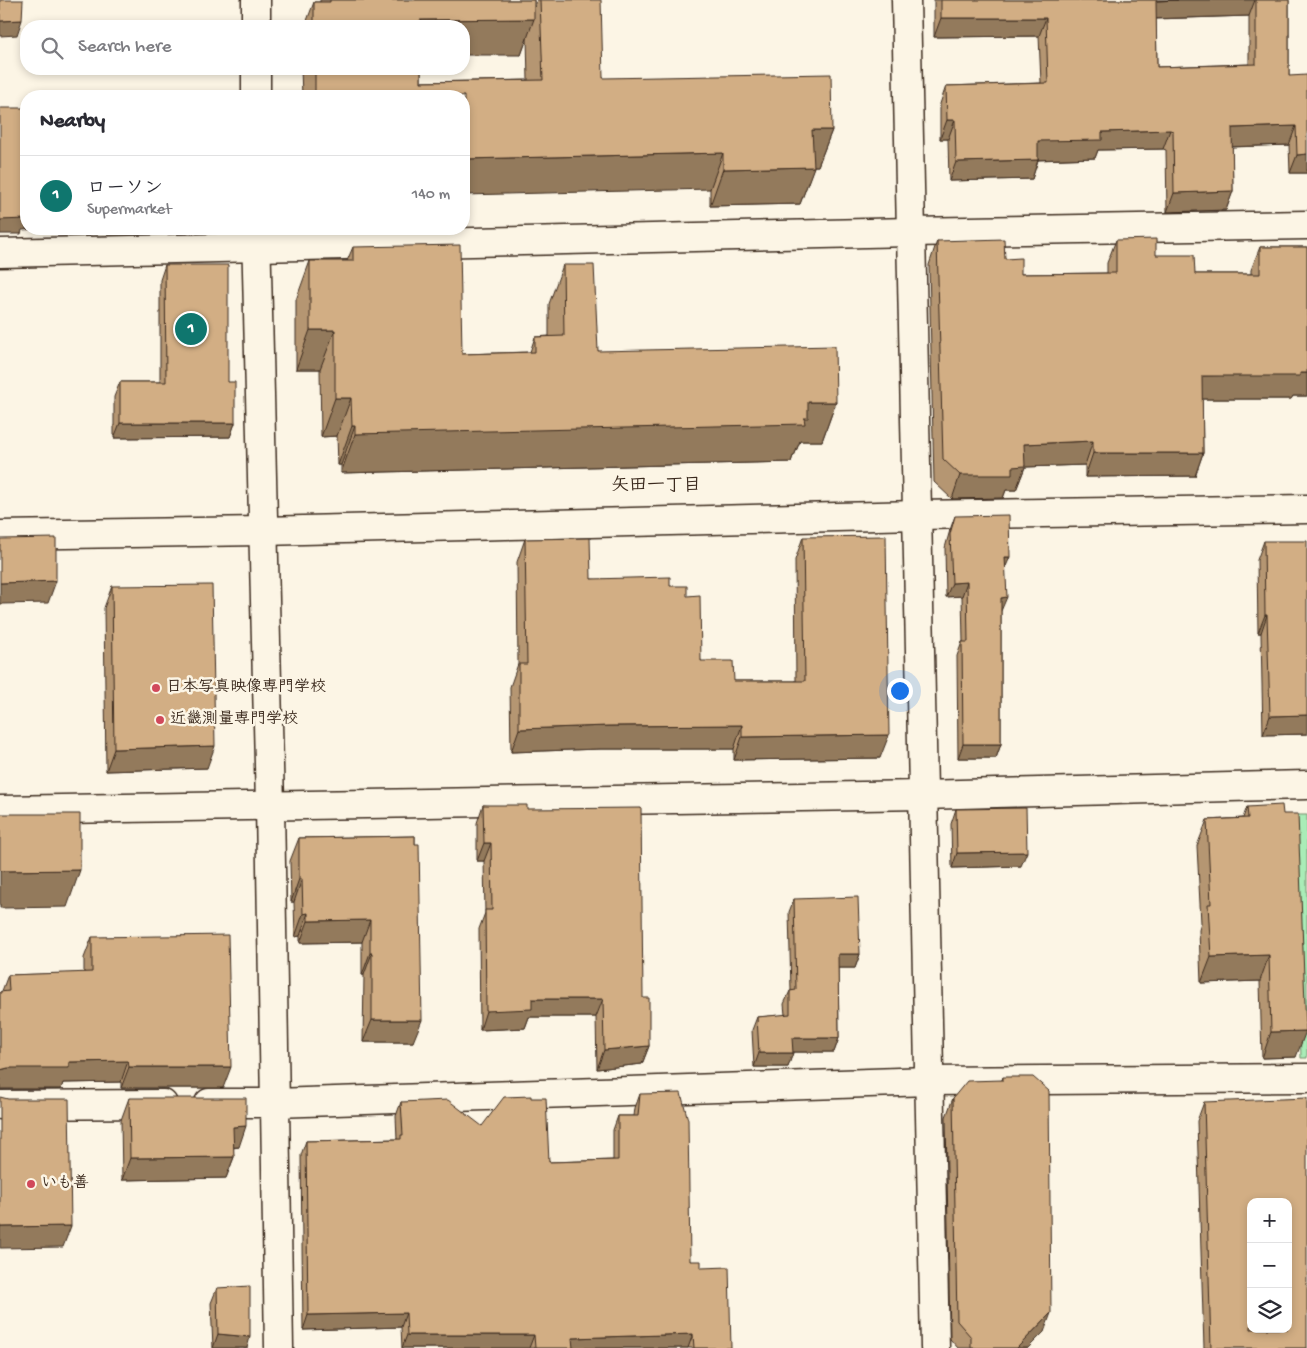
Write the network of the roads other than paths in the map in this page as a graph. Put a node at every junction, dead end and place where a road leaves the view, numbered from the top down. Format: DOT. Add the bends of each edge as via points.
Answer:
graph roads {
  1 [pos="256,0"];
  2 [pos="906,0"];
  3 [pos="256,20"];
  4 [pos="256,75"];
  5 [pos="256,90"];
  6 [pos="1307,225"];
  7 [pos="911,232"];
  8 [pos="256,238"];
  9 [pos="0,253"];
  10 [pos="1307,509"];
  11 [pos="918,515"];
  12 [pos="263,531"];
  13 [pos="0,535"];
  14 [pos="1307,786"];
  15 [pos="923,795"];
  16 [pos="270,806"];
  17 [pos="0,810"];
  18 [pos="1307,1078"];
  19 [pos="929,1082"];
  20 [pos="275,1103"];
  21 [pos="0,1105"];
  22 [pos="279,1348"];
  23 [pos="935,1348"];
  1 -- 3 [label="street"];
  2 -- 7 [label="street"];
  4 -- 5 [label="street"];
  6 -- 7 [label="street"];
  7 -- 8 [label="street"];
  7 -- 11 [label="street"];
  8 -- 9 [label="street"];
  8 -- 12 [label="street"];
  10 -- 11 [label="street"];
  11 -- 12 [label="street"];
  11 -- 15 [label="street"];
  12 -- 13 [label="street"];
  12 -- 16 [label="street"];
  14 -- 15 [label="street"];
  15 -- 16 [label="street"];
  15 -- 19 [label="street"];
  16 -- 17 [label="street"];
  16 -- 20 [label="street"];
  18 -- 19 [label="street"];
  19 -- 20 [label="street"];
  19 -- 23 [label="street"];
  20 -- 21 [label="street"];
  20 -- 22 [label="street"];
}
